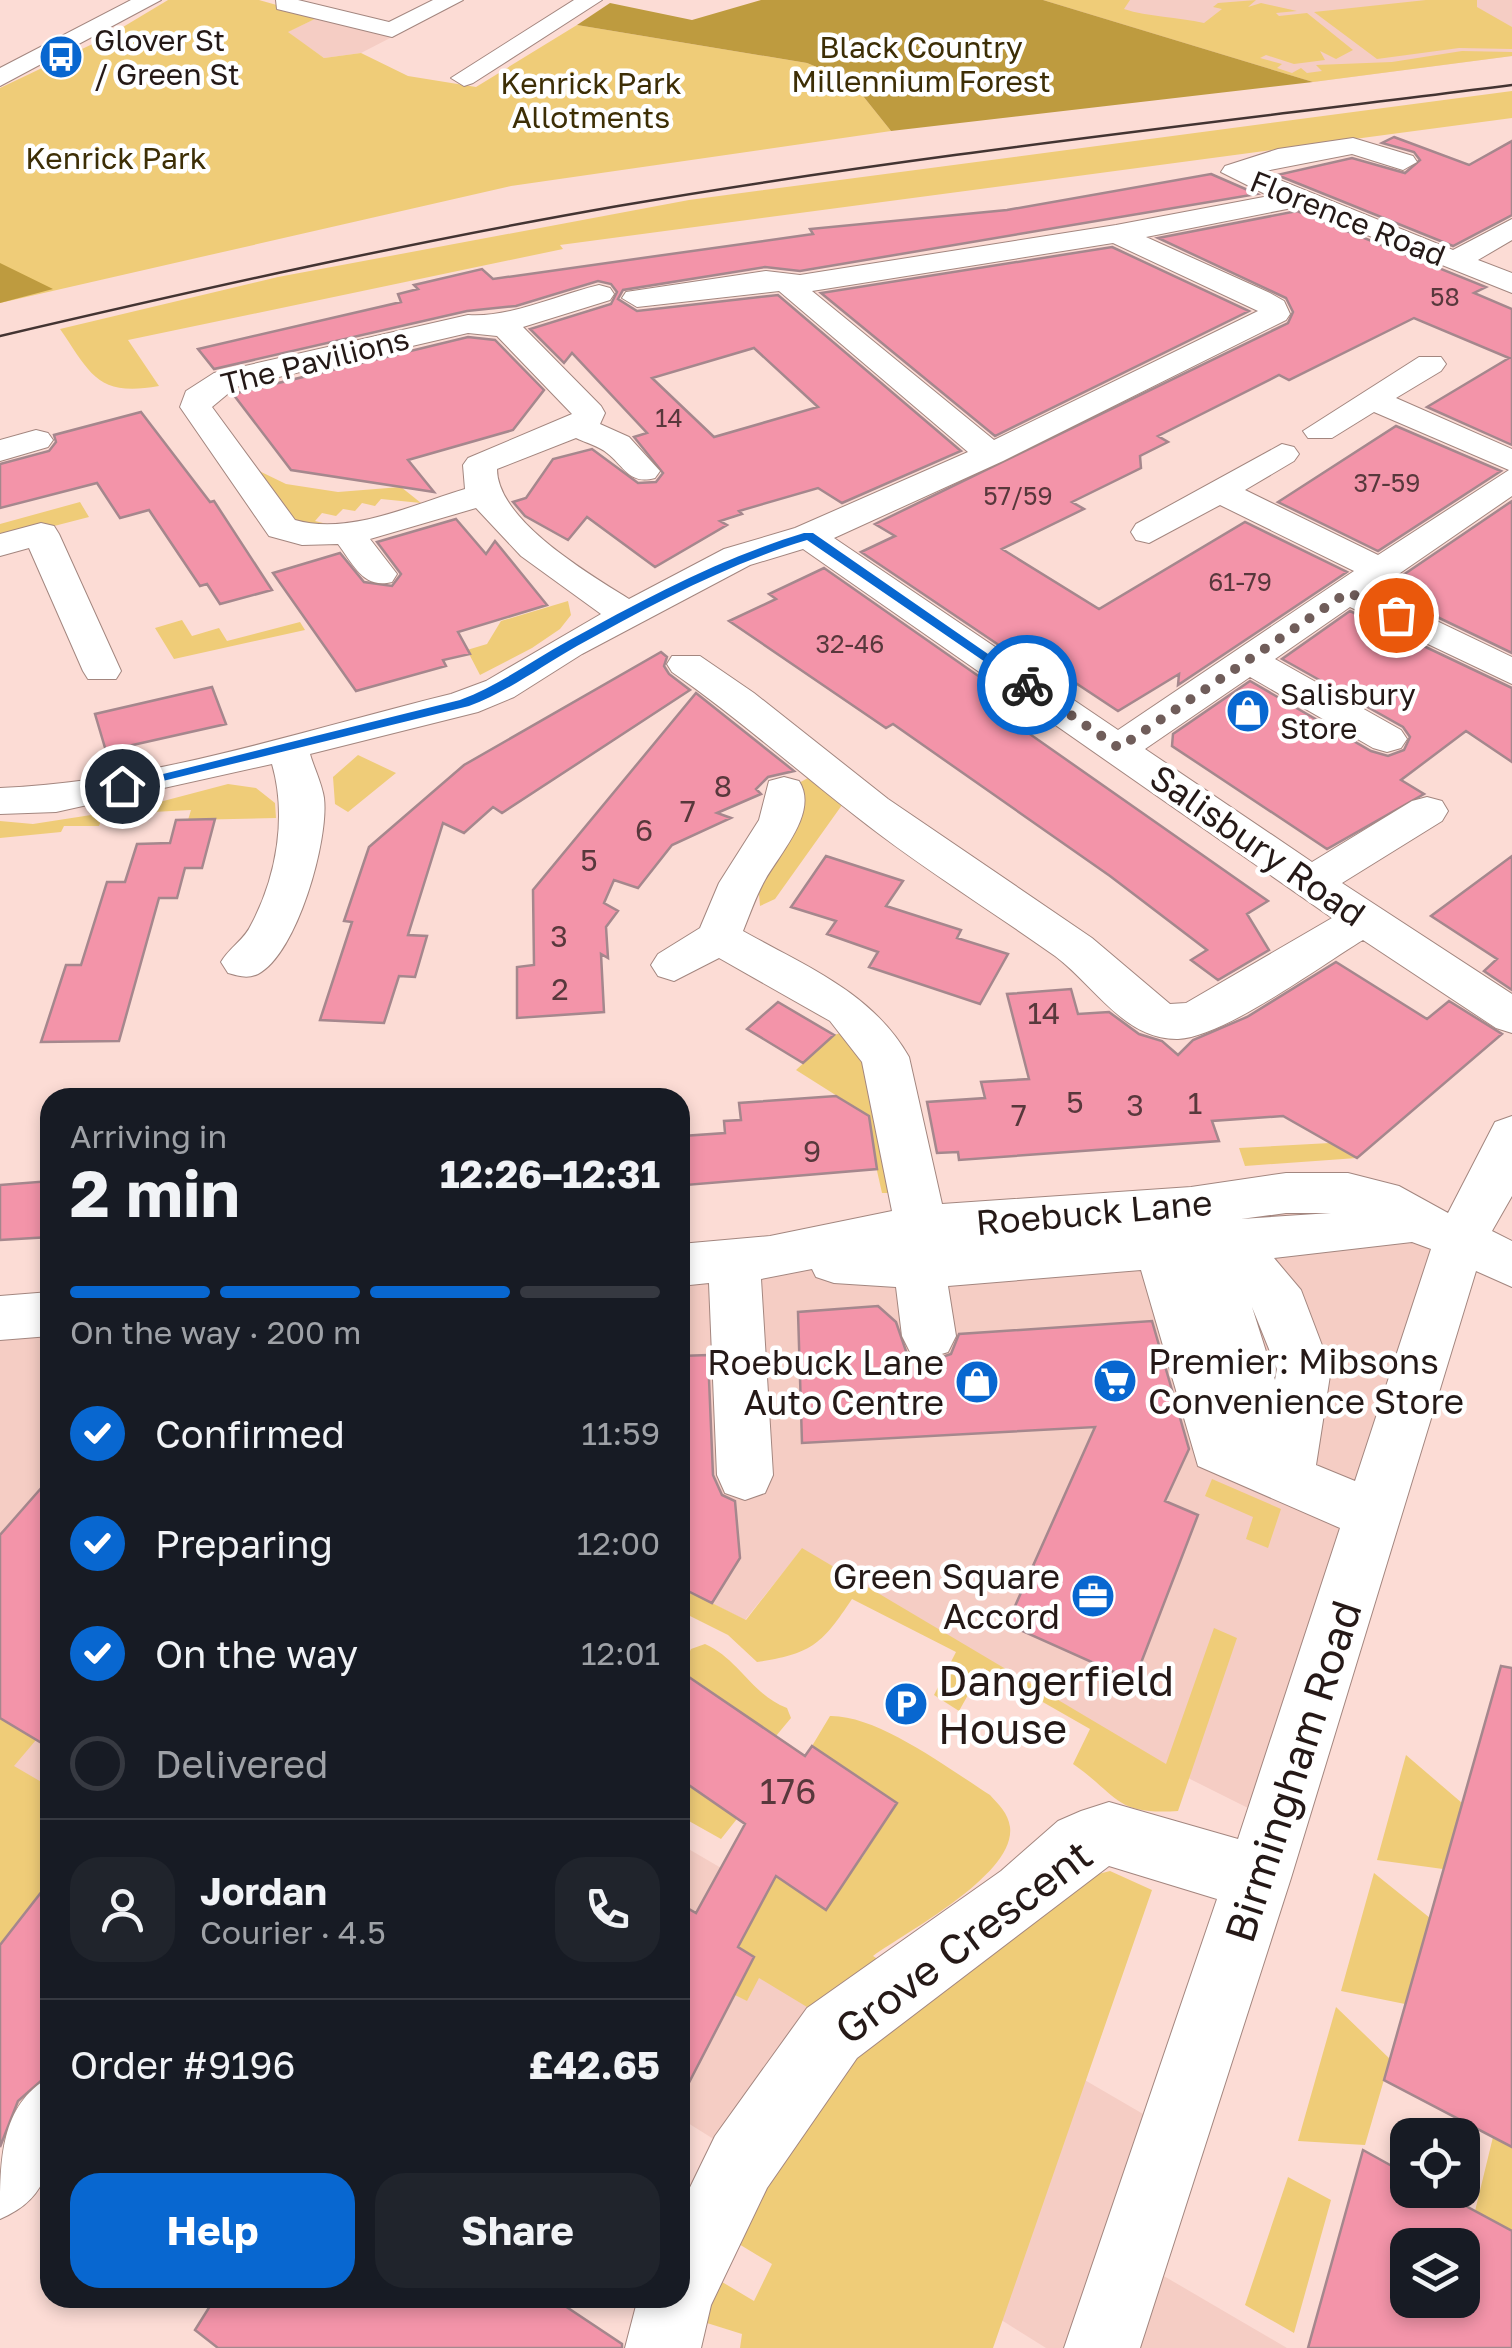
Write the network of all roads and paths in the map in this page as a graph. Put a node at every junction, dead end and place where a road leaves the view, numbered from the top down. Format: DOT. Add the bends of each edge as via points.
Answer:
graph roads {
  1 [pos="150,0"];
  2 [pos="451,0"];
  3 [pos="589,0"];
  4 [pos="286,4"];
  5 [pos="0,78"];
  6 [pos="464,78"];
  7 [pos="1403,162"];
  8 [pos="1299,198"];
  9 [pos="1512,228"];
  10 [pos="1116,234"];
  11 [pos="1456,261"];
  12 [pos="800,284"];
  13 [pos="1512,284"];
  14 [pos="599,294"];
  15 [pos="638,298"];
  16 [pos="502,326"];
  17 [pos="1430,364"];
  18 [pos="1373,400"];
  19 [pos="579,426"];
  20 [pos="1320,431"];
  21 [pos="36,440"];
  22 [pos="0,451"];
  23 [pos="991,454"];
  24 [pos="1282,454"];
  25 [pos="1512,460"];
  26 [pos="643,471"];
  27 [pos="1512,480"];
  28 [pos="1220,491"];
  29 [pos="482,495"];
  30 [pos="347,532"];
  31 [pos="1149,532"];
  32 [pos="808,536"];
  33 [pos="0,545"];
  34 [pos="1381,570"];
  35 [pos="379,574"];
  36 [pos="1348,592"];
  37 [pos="626,614"];
  38 [pos="686,664"];
  39 [pos="1248,670"];
  40 [pos="102,671"];
  41 [pos="1512,672"];
  42 [pos="1388,739"];
  43 [pos="288,748"];
  44 [pos="1119,748"];
  45 [pos="784,790"];
  46 [pos="0,801"];
  47 [pos="1426,811"];
  48 [pos="1310,883"];
  49 [pos="1364,920"];
  50 [pos="718,937"];
  51 [pos="244,962"];
  52 [pos="674,966"];
  53 [pos="1512,1016"];
  54 [pos="1512,1136"];
  55 [pos="1081,1215"];
  56 [pos="1477,1220"];
  57 [pos="1199,1243"];
  58 [pos="929,1253"];
  59 [pos="752,1259"];
  60 [pos="690,1264"];
  61 [pos="40,1315"];
  62 [pos="0,1318"];
  63 [pos="925,1328"];
  64 [pos="745,1475"];
  65 [pos="1280,1476"];
  66 [pos="1374,1516"];
  67 [pos="1258,1878"];
  68 [pos="40,2127"];
  69 [pos="0,2183"];
  70 [pos="690,2267"];
  71 [pos="673,2308"];
  72 [pos="663,2348"];
  73 [pos="1102,2348"];
  1 -- 5 [label="street"];
  2 -- 4 [label="street" via="388,30"];
  3 -- 6 [label="street"];
  7 -- 8 [label="street, Florence Road" via="1353,146 1278,157 1235,172"];
  8 -- 10 [label="street"];
  8 -- 11 [label="street, Florence Road"];
  9 -- 11 [label="street"];
  10 -- 12 [label="street"];
  10 -- 23 [label="street" via="1259,298 1275,314"];
  11 -- 13 [label="street, Florence Road"];
  12 -- 15 [label="street" via="766,280"];
  12 -- 23 [label="street" via="794,291"];
  14 -- 16 [label="street, The Pavilions"];
  16 -- 19 [label="street" via="589,413"];
  16 -- 30 [label="street, The Pavilions" via="468,324 327,355 225,380 197,398 196,407 282,528 308,538"];
  17 -- 18 [label="street"];
  18 -- 20 [label="street"];
  18 -- 25 [label="street"];
  19 -- 26 [label="street" via="616,444"];
  19 -- 29 [label="street" via="480,465"];
  21 -- 22 [label="street"];
  23 -- 32 [label="street"];
  24 -- 28 [label="street"];
  27 -- 34 [label="street"];
  28 -- 31 [label="street"];
  28 -- 34 [label="street"];
  29 -- 30 [label="street, The Pavilions"];
  29 -- 37 [label="street" via="548,563"];
  30 -- 35 [label="street"];
  32 -- 37 [label="street" via="737,558"];
  32 -- 44 [label="street, Salisbury Road"];
  33 -- 40 [label="street" via="41,534"];
  34 -- 36 [label="street"];
  36 -- 39 [label="street"];
  36 -- 41 [label="street"];
  37 -- 43 [label="street" via="500,690"];
  38 -- 49 [label="street" via="874,809 1076,949 1157,1018 1198,1018"];
  39 -- 42 [label="street"];
  39 -- 44 [label="street"];
  43 -- 46 [label="street" via="72,796"];
  43 -- 51 [label="street" via="303,799 301,836 270,934"];
  44 -- 48 [label="street, Salisbury Road"];
  45 -- 50 [label="street" via="780,820"];
  47 -- 48 [label="street"];
  48 -- 49 [label="street, Salisbury Road"];
  49 -- 53 [label="street, Salisbury Road"];
  50 -- 52 [label="street"];
  50 -- 58 [label="street" via="846,1009 885,1057"];
  54 -- 56 [label="street, Birmingham Road"];
  55 -- 56 [label="street, Roebuck Lane" via="1286,1193 1348,1193"];
  55 -- 57 [label="street" via="1105,1230 1212,1220"];
  55 -- 58 [label="street, Roebuck Lane"];
  56 -- 57 [label="street, Roebuck Lane"];
  56 -- 66 [label="street, Birmingham Road"];
  57 -- 58 [label="street, Roebuck Lane" via="1012,1258"];
  57 -- 65 [label="street" via="1218,1448"];
  57 -- 65 [label="street" via="1282,1305 1304,1369"];
  58 -- 59 [label="street, Roebuck Lane"];
  58 -- 63 [label="street"];
  59 -- 60 [label="street, Roebuck Lane"];
  59 -- 64 [label="street"];
  61 -- 62 [label="street"];
  65 -- 66 [label="street"];
  66 -- 67 [label="street, Birmingham Road"];
  67 -- 70 [label="street, Grove Crescent" via="1109,1834 1081,1844 1024,1894 832,2033 741,2162"];
  67 -- 73 [label="street, Birmingham Road"];
  68 -- 69 [label="street"];
  71 -- 72 [label="street"];
}
